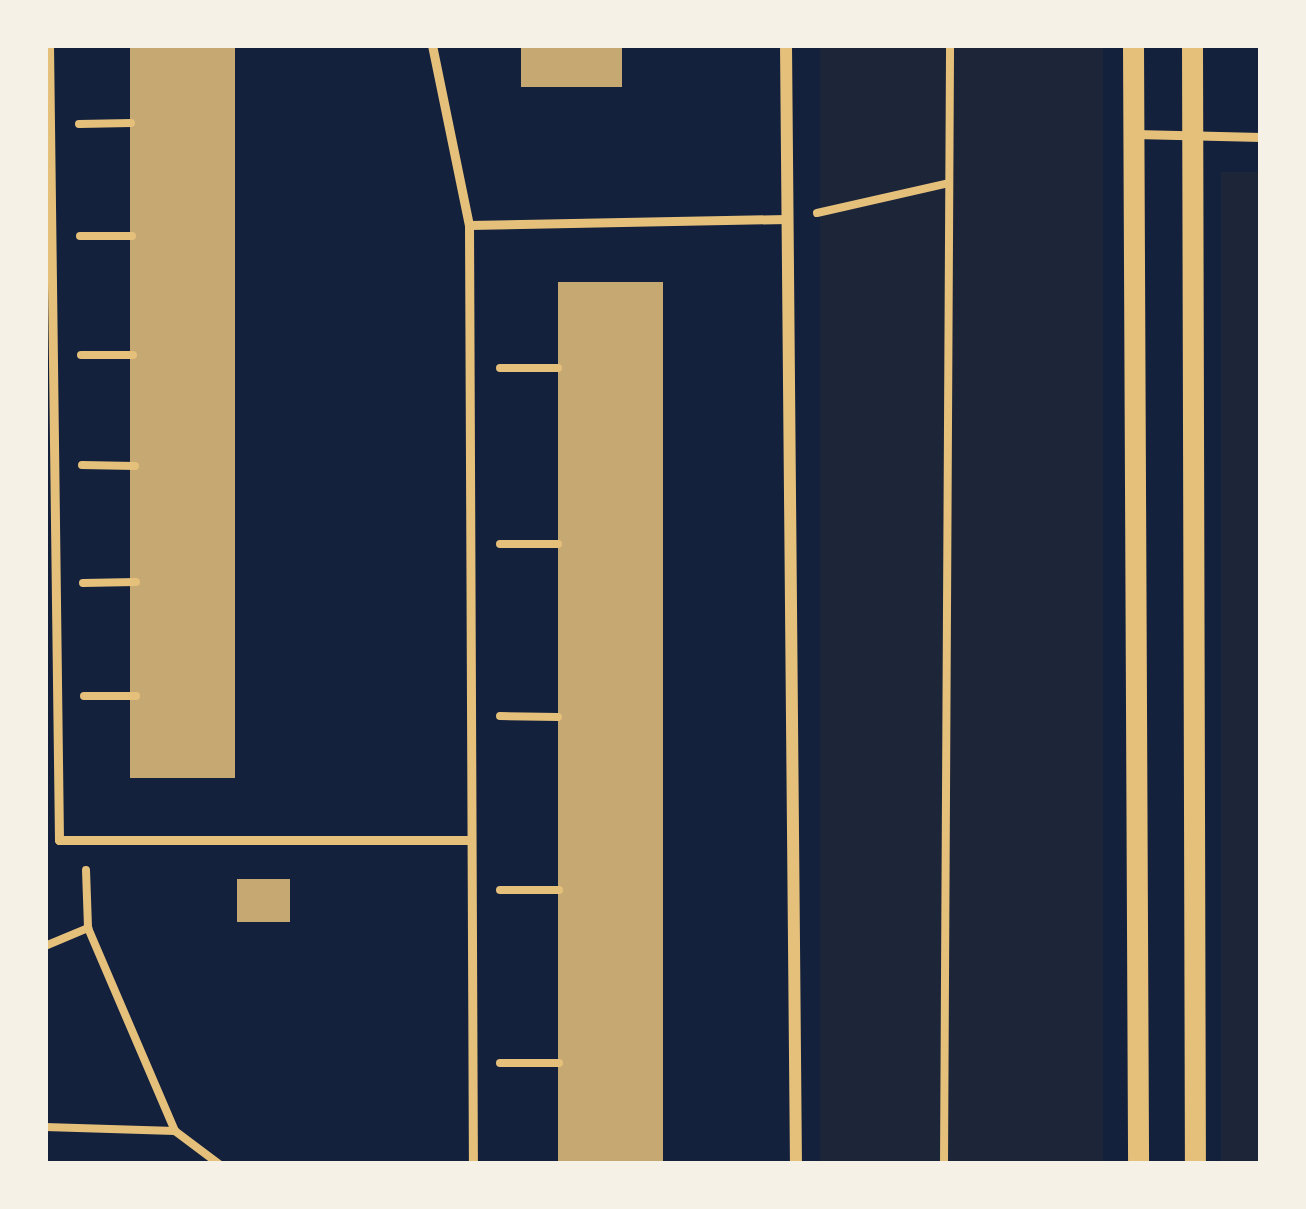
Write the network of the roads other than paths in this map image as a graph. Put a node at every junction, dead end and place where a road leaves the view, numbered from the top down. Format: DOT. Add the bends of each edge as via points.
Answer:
graph roads {
  1 [pos="49,45"];
  2 [pos="432,45"];
  3 [pos="786,45"];
  4 [pos="1133,45"];
  5 [pos="1192,45"];
  6 [pos="1134,134"];
  7 [pos="1192,134"];
  8 [pos="1261,137"];
  9 [pos="787,219"];
  10 [pos="469,224"];
  11 [pos="470,840"];
  12 [pos="473,1164"];
  13 [pos="796,1164"];
  14 [pos="1138,1164"];
  15 [pos="1196,1164"];
  1 -- 11 [label="lane" via="58,840"];
  2 -- 10 [label="lane"];
  3 -- 9 [label="street"];
  4 -- 6 [label="street"];
  5 -- 7 [label="street"];
  6 -- 7 [label="lane"];
  6 -- 14 [label="street"];
  7 -- 8 [label="lane"];
  7 -- 15 [label="street"];
  9 -- 10 [label="lane"];
  9 -- 13 [label="street"];
  10 -- 11 [label="lane"];
  11 -- 12 [label="lane"];
}
